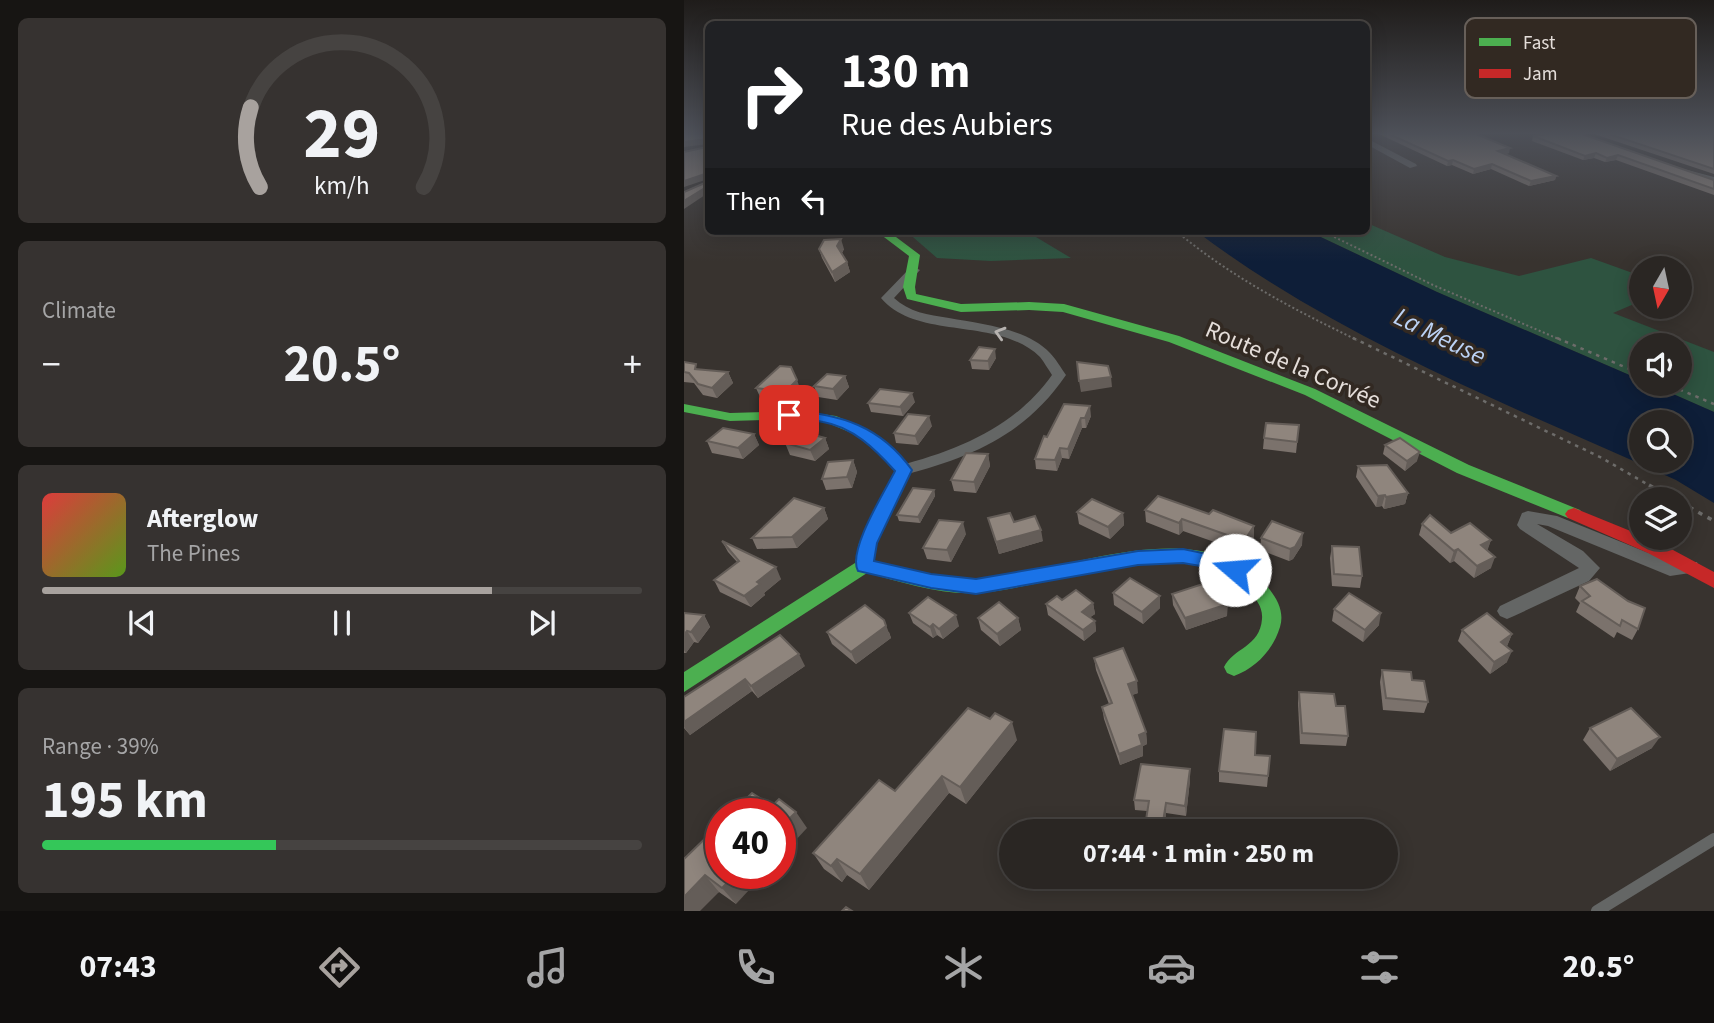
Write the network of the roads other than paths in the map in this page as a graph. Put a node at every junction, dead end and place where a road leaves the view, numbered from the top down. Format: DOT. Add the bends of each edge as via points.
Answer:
graph roads {
  1 [pos="887,235"];
  2 [pos="913,270"];
  3 [pos="684,408"];
  4 [pos="904,470"];
  5 [pos="864,566"];
  6 [pos="1693,567"];
  7 [pos="1714,581"];
  8 [pos="1507,611"];
  9 [pos="1234,667"];
  10 [pos="684,683"];
  11 [pos="1714,839"];
  12 [pos="1597,911"];
  1 -- 2 [label="street, Route de la Corvée" via="915,255"];
  4 -- 2 [label="street, one-way" via="941,461 988,438 1027,412 1059,374 1036,348 1005,333 899,311 887,298"];
  2 -- 6 [label="street, Route de la Corvée" via="911,296 924,302 968,309 1047,306 1075,311 1244,364 1464,469"];
  3 -- 4 [label="street" via="735,417 826,418 858,429"];
  4 -- 5 [label="street" via="868,543"];
  5 -- 9 [label="street" via="976,587 1138,558 1183,556 1216,561 1254,581 1268,600 1273,621 1252,659"];
  5 -- 10 [label="street"];
  6 -- 7 [label="street, Route de la Corvée"];
  6 -- 8 [label="street" via="1670,569 1551,520 1528,517 1526,525 1539,537 1584,559 1591,568"];
  11 -- 12 [label="lane"];
}
